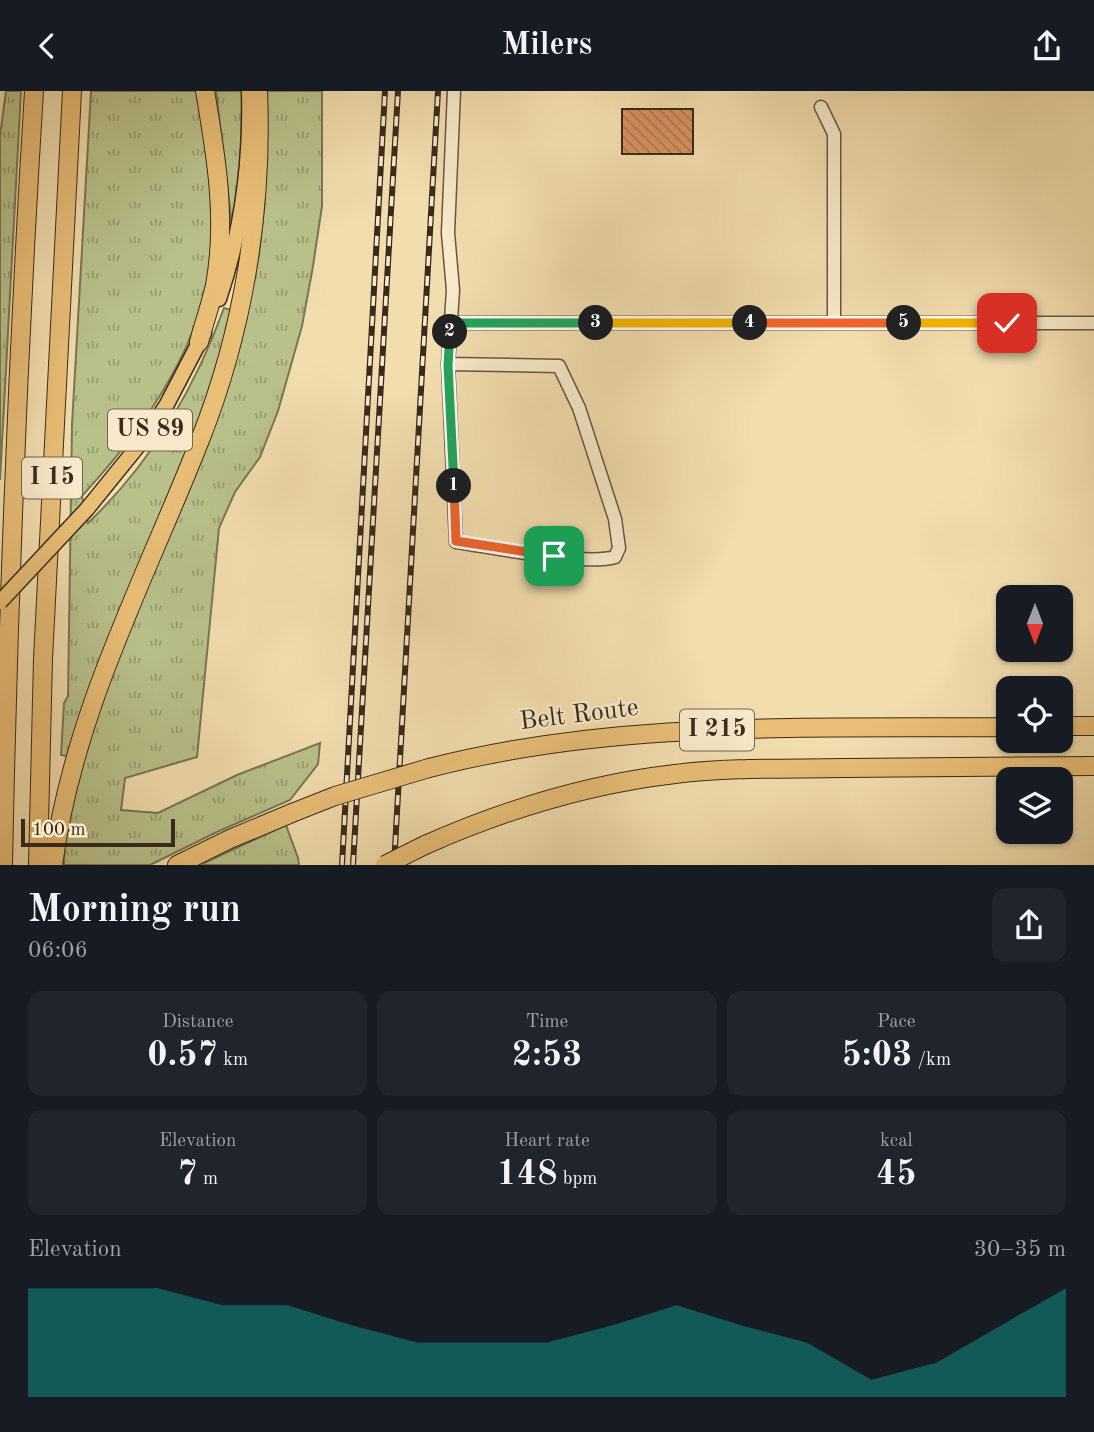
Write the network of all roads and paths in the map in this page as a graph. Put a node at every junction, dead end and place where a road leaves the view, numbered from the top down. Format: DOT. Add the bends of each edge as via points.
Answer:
graph roads {
  1 [pos="34,91"];
  2 [pos="72,91"];
  3 [pos="205,91"];
  4 [pos="249,91"];
  5 [pos="258,91"];
  6 [pos="454,91"];
  7 [pos="821,107"];
  8 [pos="450,323"];
  9 [pos="834,323"];
  10 [pos="1094,323"];
  11 [pos="199,342"];
  12 [pos="448,365"];
  13 [pos="0,602"];
  14 [pos="1073,726"];
  15 [pos="1094,726"];
  16 [pos="996,727"];
  17 [pos="1094,766"];
  18 [pos="3,865"];
  19 [pos="38,865"];
  20 [pos="53,865"];
  21 [pos="177,865"];
  22 [pos="385,865"];
  1 -- 18 [label="highway, I 15" via="6,683"];
  2 -- 19 [label="highway, I 15" via="43,659"];
  3 -- 11 [label="highway" via="218,171 220,237 215,284"];
  4 -- 11 [label="main road, US 89" via="248,158 238,231 220,296"];
  5 -- 20 [label="highway" via="260,158 254,225 233,336 201,439 80,740"];
  6 -- 8 [label="lane" via="448,233 453,290"];
  7 -- 9 [label="lane" via="834,134"];
  8 -- 9 [label="lane"];
  8 -- 12 [label="lane"];
  9 -- 10 [label="lane"];
  11 -- 13 [label="main road, US 89, bridge" via="147,435 87,509"];
  12 -- 12 [label="lane" via="559,366 579,408 615,519 619,548 615,557 554,556 456,541"];
  14 -- 15 [label="highway"];
  16 -- 21 [label="highway, Belt Route / I 215, bridge" via="640,733 529,746 429,768 335,796"];
  17 -- 22 [label="highway, I 215, bridge" via="743,769 676,774 603,786 494,817"];
}
